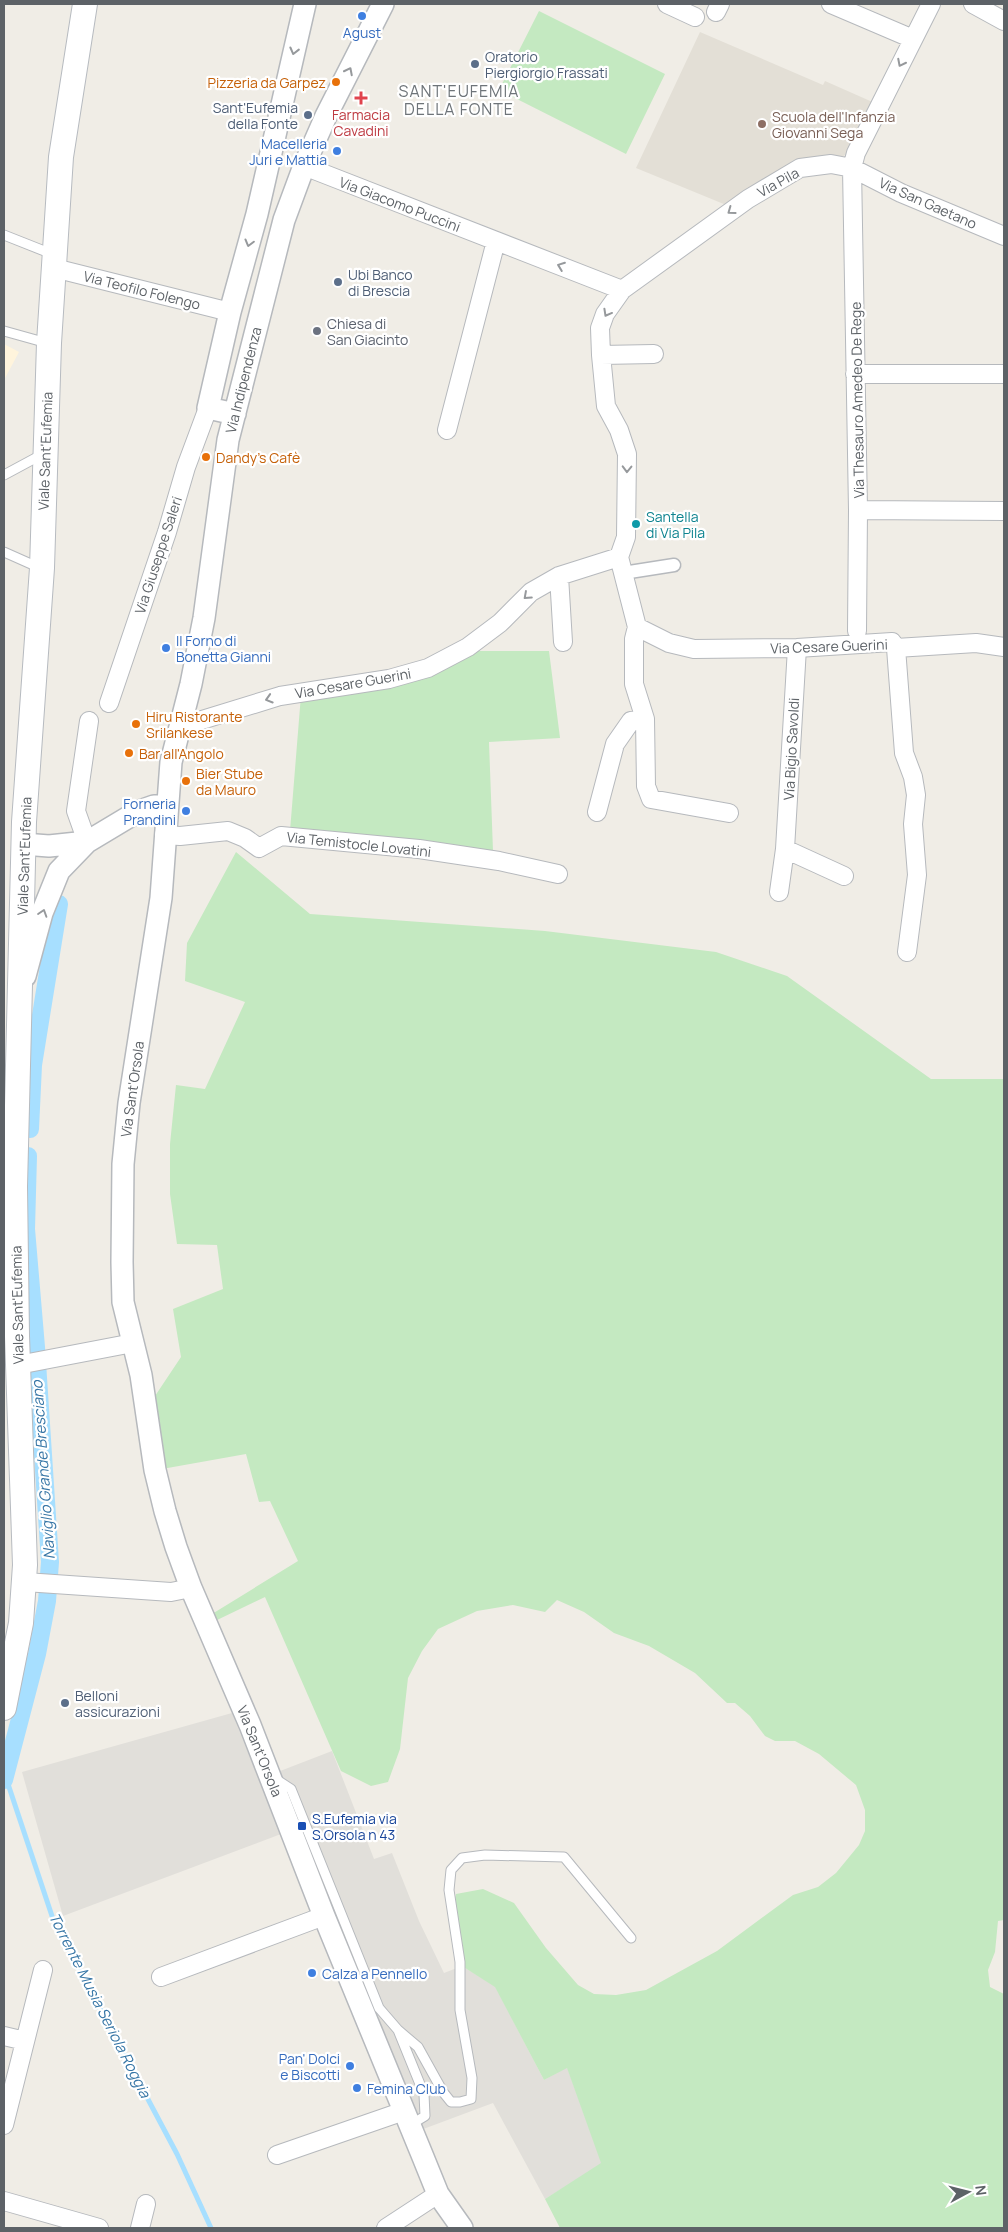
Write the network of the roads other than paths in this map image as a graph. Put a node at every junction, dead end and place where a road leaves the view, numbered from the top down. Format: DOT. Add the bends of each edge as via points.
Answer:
graph roads {
  1 [pos="85,4"];
  2 [pos="306,4"];
  3 [pos="383,4"];
  4 [pos="667,4"];
  5 [pos="831,4"];
  6 [pos="931,4"];
  7 [pos="973,4"];
  8 [pos="695,17"];
  9 [pos="1004,21"];
  10 [pos="913,39"];
  11 [pos="304,166"];
  12 [pos="852,168"];
  13 [pos="257,214"];
  14 [pos="284,220"];
  15 [pos="4,235"];
  16 [pos="1004,236"];
  17 [pos="496,241"];
  18 [pos="55,262"];
  19 [pos="622,290"];
  20 [pos="230,312"];
  21 [pos="4,331"];
  22 [pos="49,343"];
  23 [pos="654,354"];
  24 [pos="601,355"];
  25 [pos="855,374"];
  26 [pos="1004,374"];
  27 [pos="208,408"];
  28 [pos="235,414"];
  29 [pos="447,430"];
  30 [pos="45,453"];
  31 [pos="4,474"];
  32 [pos="858,510"];
  33 [pos="1004,511"];
  34 [pos="4,552"];
  35 [pos="621,565"];
  36 [pos="674,566"];
  37 [pos="42,568"];
  38 [pos="559,576"];
  39 [pos="638,627"];
  40 [pos="857,632"];
  41 [pos="563,642"];
  42 [pos="1004,647"];
  43 [pos="797,648"];
  44 [pos="896,648"];
  45 [pos="109,703"];
  46 [pos="645,719"];
  47 [pos="90,721"];
  48 [pos="180,722"];
  49 [pos="167,806"];
  50 [pos="597,812"];
  51 [pos="729,813"];
  52 [pos="164,835"];
  53 [pos="87,842"];
  54 [pos="23,844"];
  55 [pos="786,849"];
  56 [pos="558,874"];
  57 [pos="844,876"];
  58 [pos="778,892"];
  59 [pos="907,952"];
  60 [pos="20,994"];
  61 [pos="10,1047"];
  62 [pos="133,1343"];
  63 [pos="24,1365"];
  64 [pos="31,1582"];
  65 [pos="191,1588"];
  66 [pos="4,1708"];
  67 [pos="270,1776"];
  68 [pos="324,1916"];
  69 [pos="631,1938"];
  70 [pos="43,1970"];
  71 [pos="161,1977"];
  72 [pos="398,2030"];
  73 [pos="4,2036"];
  74 [pos="25,2041"];
  75 [pos="407,2118"];
  76 [pos="4,2126"];
  77 [pos="277,2156"];
  78 [pos="438,2194"];
  79 [pos="4,2201"];
  80 [pos="146,2204"];
  81 [pos="99,2228"];
  82 [pos="140,2228"];
  83 [pos="386,2228"];
  84 [pos="462,2228"];
  1 -- 18 [label="main road, Viale Sant'Eufemia" via="62,157"];
  2 -- 13 [label="street, Via Giuseppe Saleri, one-way"];
  11 -- 3 [label="street, Via Indipendenza, one-way"];
  4 -- 8 [label="street"];
  5 -- 10 [label="street"];
  6 -- 10 [label="street"];
  7 -- 9 [label="street"];
  10 -- 12 [label="street, one-way" via="856,153"];
  11 -- 14 [label="street, Via Indipendenza"];
  11 -- 17 [label="street, Via Giacomo Puccini"];
  12 -- 16 [label="street, Via San Gaetano" via="901,193"];
  12 -- 19 [label="street, Via Pila, one-way" via="831,164 800,168 748,199"];
  12 -- 25 [label="street, Via Thesauro Amedeo De Rege"];
  13 -- 14 [label="street"];
  13 -- 20 [label="street, Via Giuseppe Saleri, one-way"];
  14 -- 28 [label="street, Via Indipendenza"];
  15 -- 18 [label="lane"];
  19 -- 17 [label="street, Via Giacomo Puccini, one-way"];
  17 -- 29 [label="street"];
  18 -- 20 [label="street, Via Teofilo Folengo"];
  18 -- 22 [label="main road, Viale Sant'Eufemia"];
  19 -- 24 [label="street, Via Pila, one-way" via="605,314 600,328"];
  20 -- 27 [label="street, Via Giuseppe Saleri"];
  21 -- 22 [label="lane"];
  22 -- 30 [label="main road, Viale Sant'Eufemia"];
  23 -- 24 [label="street"];
  24 -- 35 [label="street, Via Pila, one-way" via="606,406 627,454 626,537"];
  25 -- 26 [label="street"];
  25 -- 32 [label="street, Via Thesauro Amedeo De Rege"];
  27 -- 28 [label="street"];
  27 -- 45 [label="street, Via Giuseppe Saleri"];
  28 -- 48 [label="street, Via Indipendenza" via="228,440 204,618"];
  30 -- 31 [label="lane"];
  30 -- 37 [label="main road, Viale Sant'Eufemia"];
  32 -- 33 [label="street"];
  32 -- 40 [label="street, Via Thesauro Amedeo De Rege"];
  34 -- 37 [label="lane"];
  35 -- 36 [label="street, Via Cesare Guerini"];
  35 -- 38 [label="street, Via Cesare Guerini"];
  35 -- 39 [label="street"];
  37 -- 54 [label="main road, Viale Sant'Eufemia"];
  38 -- 41 [label="street"];
  38 -- 48 [label="street, Via Cesare Guerini, one-way" via="531,592 500,623 468,647 428,668 389,679 280,696 192,723"];
  39 -- 43 [label="street, Via Cesare Guerini" via="669,643 694,649"];
  39 -- 46 [label="street" via="634,639 634,684"];
  42 -- 44 [label="street" via="976,643"];
  43 -- 44 [label="street, Via Cesare Guerini" via="892,642"];
  43 -- 55 [label="street, Via Bigio Savoldi"];
  44 -- 59 [label="street, Via Cesare Guerini" via="904,753 916,795 913,824 917,875"];
  46 -- 50 [label="street" via="631,721 616,744"];
  46 -- 51 [label="street" via="646,786 651,799"];
  47 -- 53 [label="street" via="76,811"];
  48 -- 49 [label="street, Via Indipendenza" via="171,762"];
  49 -- 52 [label="street, Via Indipendenza"];
  49 -- 53 [label="street" via="154,806 137,812"];
  52 -- 56 [label="street, Via Temistocle Lovatini" via="228,831 259,848 281,836 419,849"];
  52 -- 62 [label="street, Via Sant'Orsola" via="160,898 123,1164 123,1302"];
  53 -- 54 [label="street" via="48,846"];
  60 -- 53 [label="street, one-way" via="42,913 59,871"];
  54 -- 60 [label="main road, Viale Sant'Eufemia"];
  55 -- 57 [label="street"];
  55 -- 58 [label="street, Via Bigio Savoldi"];
  60 -- 61 [label="main road, Viale Sant'Eufemia"];
  61 -- 63 [label="main road, Viale Sant'Eufemia" via="15,1187 14,1337"];
  62 -- 63 [label="street"];
  62 -- 65 [label="street, Via Sant'Orsola" via="164,1511"];
  63 -- 64 [label="main road, Viale Sant'Eufemia" via="17,1410"];
  64 -- 65 [label="street" via="171,1592"];
  64 -- 66 [label="main road, Viale Sant'Eufemia"];
  65 -- 67 [label="street, Via Sant'Orsola"];
  67 -- 68 [label="street, Via Sant'Orsola"];
  67 -- 72 [label="lane" via="291,1789 380,2008"];
  68 -- 71 [label="street"];
  68 -- 75 [label="street, Via Sant'Orsola"];
  69 -- 72 [label="lane" via="564,1857 485,1855 462,1858 451,1870 449,1890 460,1962 460,2010 472,2078 472,2099 451,2102 418,2048"];
  70 -- 74 [label="street"];
  72 -- 75 [label="lane" via="424,2094 425,2116"];
  73 -- 74 [label="street"];
  74 -- 76 [label="street"];
  75 -- 77 [label="street"];
  75 -- 78 [label="street, Via Sant'Orsola"];
  78 -- 83 [label="street"];
  78 -- 84 [label="street, Via Sant'Orsola"];
  79 -- 81 [label="street"];
  80 -- 82 [label="street"];
}
